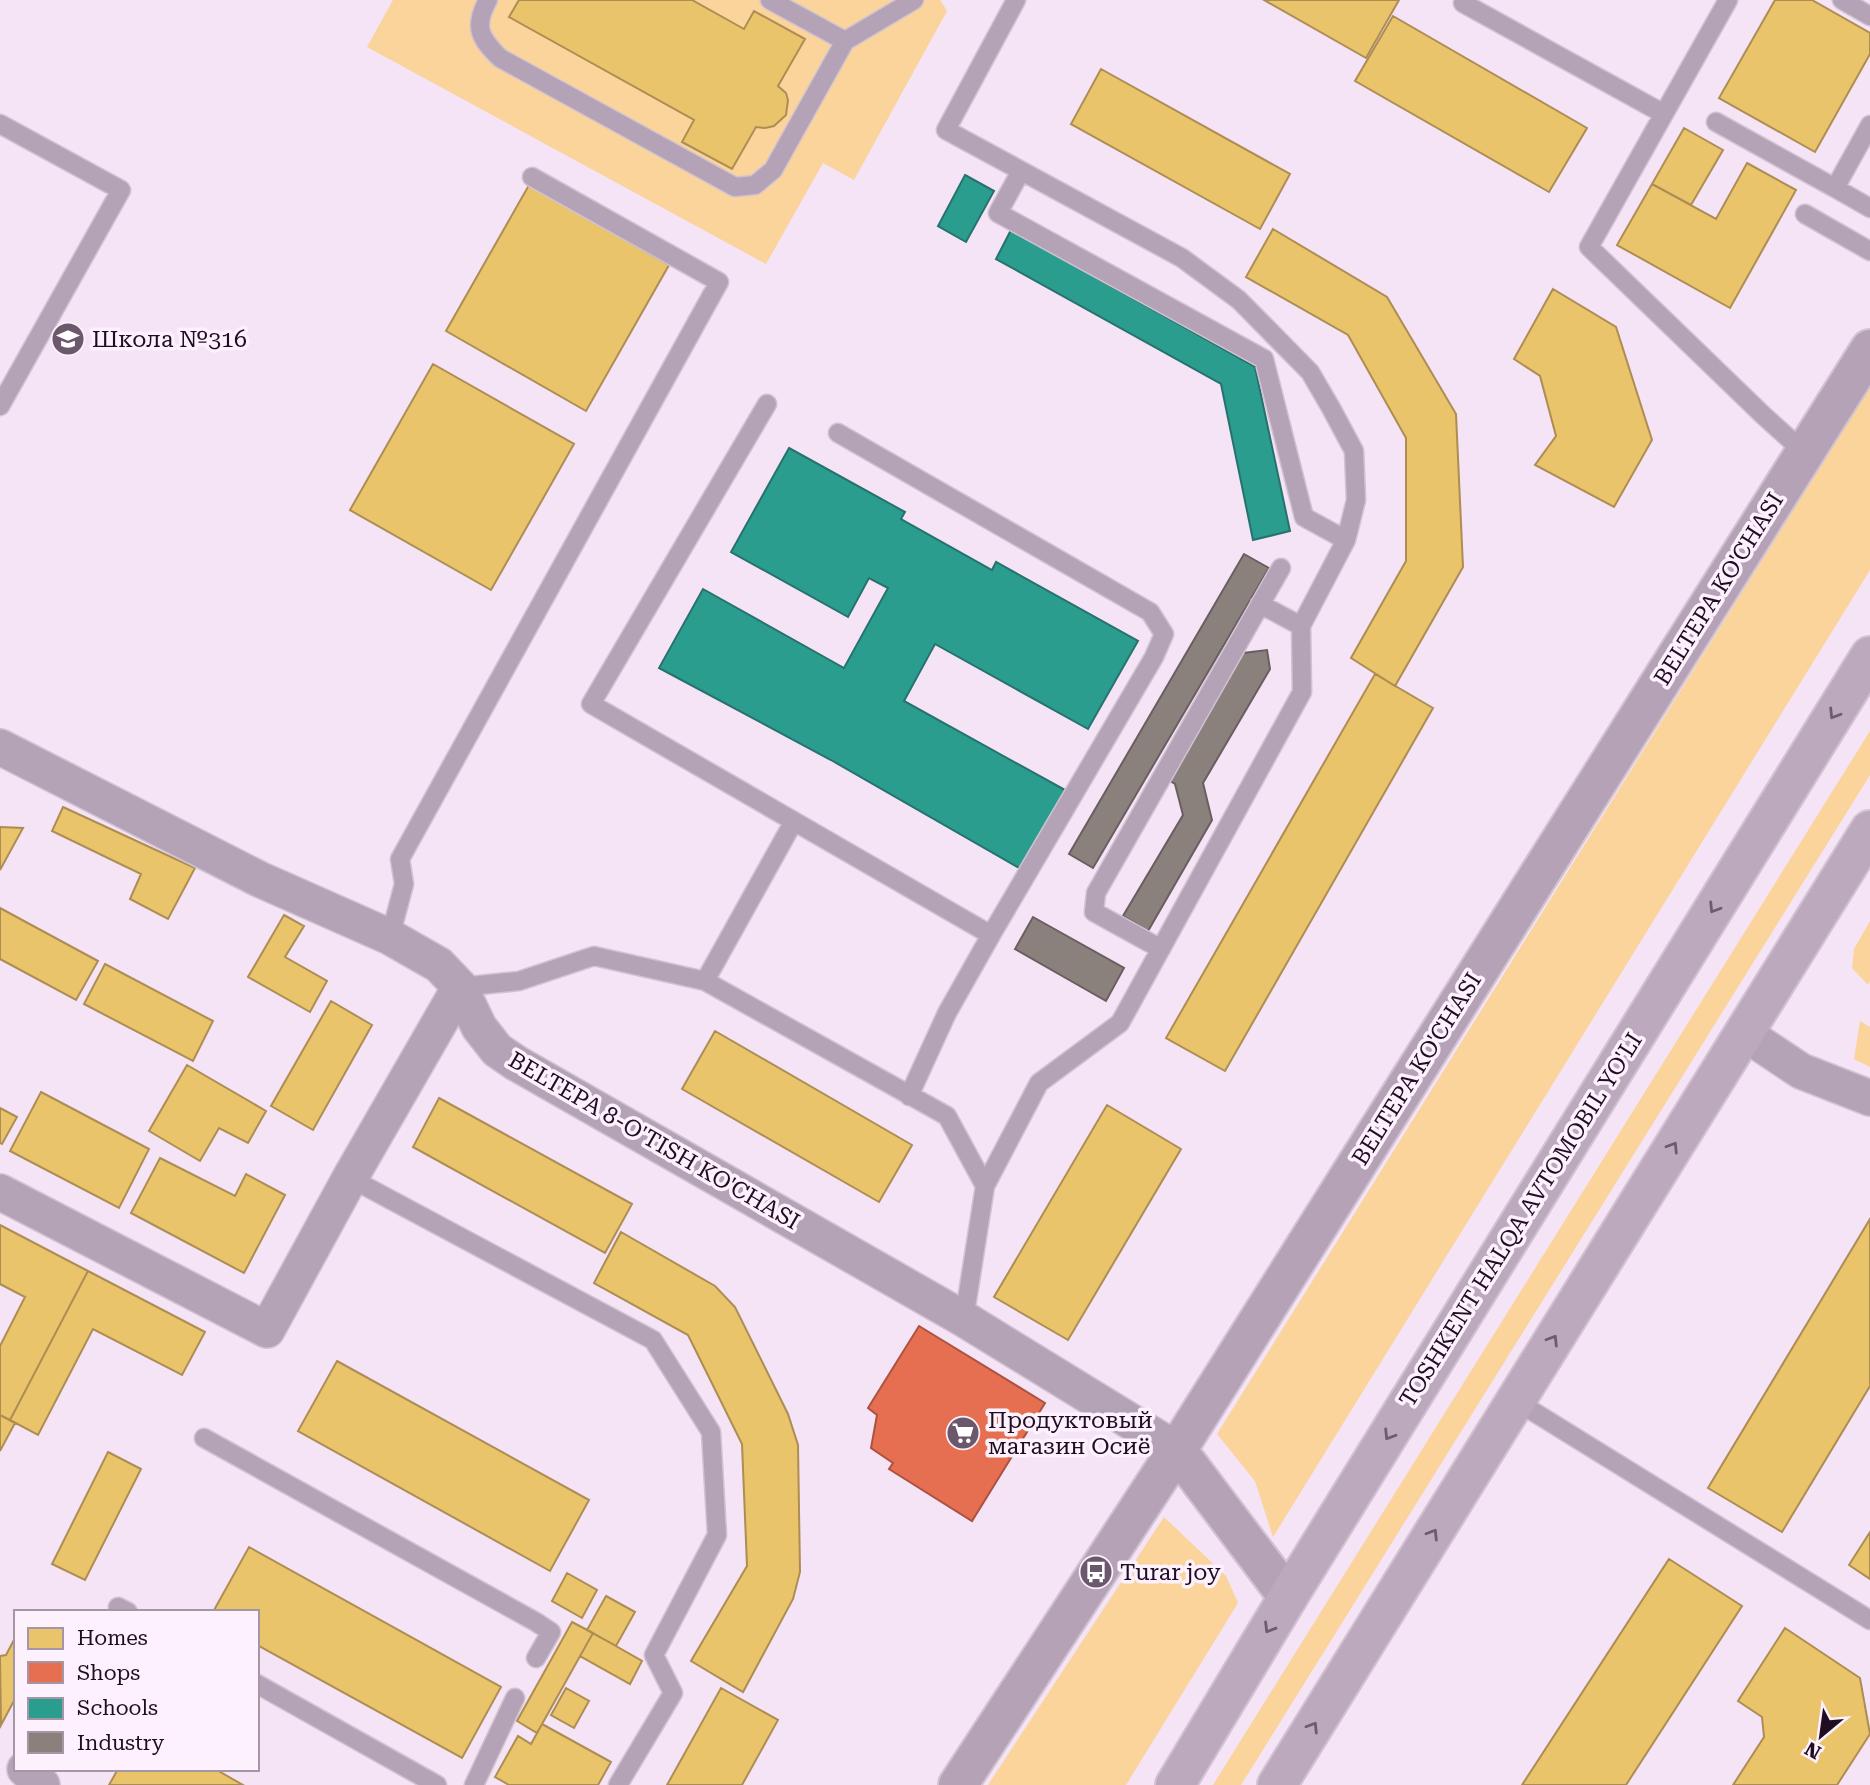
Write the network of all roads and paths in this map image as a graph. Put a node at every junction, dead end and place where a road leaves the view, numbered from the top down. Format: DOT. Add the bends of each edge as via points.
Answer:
graph roads {
  1 [pos="488,0"];
  2 [pos="770,0"];
  3 [pos="914,0"];
  4 [pos="1016,0"];
  5 [pos="1464,0"];
  6 [pos="1728,0"];
  7 [pos="1842,0"];
  8 [pos="1870,16"];
  9 [pos="845,41"];
  10 [pos="1664,114"];
  11 [pos="1716,122"];
  12 [pos="0,124"];
  13 [pos="1870,125"];
  14 [pos="1021,171"];
  15 [pos="532,177"];
  16 [pos="1835,188"];
  17 [pos="1870,208"];
  18 [pos="1805,214"];
  19 [pos="1870,251"];
  20 [pos="1870,349"];
  21 [pos="767,404"];
  22 [pos="0,406"];
  23 [pos="838,433"];
  24 [pos="1805,453"];
  25 [pos="1346,540"];
  26 [pos="1281,568"];
  27 [pos="1260,604"];
  28 [pos="1301,626"];
  29 [pos="1870,656"];
  30 [pos="0,747"];
  31 [pos="794,821"];
  32 [pos="1870,830"];
  33 [pos="991,935"];
  34 [pos="390,937"];
  35 [pos="1161,948"];
  36 [pos="705,981"];
  37 [pos="460,987"];
  38 [pos="1744,1034"];
  39 [pos="909,1096"];
  40 [pos="1870,1098"];
  41 [pos="350,1178"];
  42 [pos="985,1186"];
  43 [pos="0,1192"];
  44 [pos="964,1318"];
  45 [pos="1516,1401"];
  46 [pos="204,1438"];
  47 [pos="1177,1450"];
  48 [pos="1288,1597"];
  49 [pos="1870,1619"];
  50 [pos="536,1658"];
  51 [pos="259,1685"];
  52 [pos="515,1698"];
  53 [pos="437,1785"];
  54 [pos="474,1785"];
  55 [pos="618,1785"];
  56 [pos="958,1785"];
  57 [pos="1175,1785"];
  58 [pos="1278,1785"];
  1 -- 9 [label="lane" via="480,16 482,40 500,58 735,187 755,185 773,170"];
  2 -- 9 [label="lane"];
  3 -- 9 [label="lane"];
  4 -- 14 [label="lane" via="946,130"];
  5 -- 10 [label="lane" via="1462,3"];
  6 -- 10 [label="lane"];
  7 -- 8 [label="lane"];
  10 -- 24 [label="lane" via="1588,247"];
  11 -- 16 [label="lane"];
  12 -- 22 [label="lane" via="121,190"];
  13 -- 16 [label="lane"];
  14 -- 25 [label="lane" via="1182,258 1239,300 1310,372 1354,450 1356,500"];
  14 -- 25 [label="lane" via="998,213 1264,359 1304,517"];
  15 -- 34 [label="lane" via="719,282 400,859 404,884"];
  16 -- 17 [label="lane"];
  18 -- 19 [label="lane"];
  20 -- 24 [label="street, BELTEPA KO'CHASI"];
  21 -- 31 [label="lane" via="591,704"];
  23 -- 33 [label="lane" via="1150,612 1164,634"];
  24 -- 47 [label="street, BELTEPA KO'CHASI"];
  25 -- 28 [label="lane"];
  26 -- 27 [label="lane"];
  27 -- 28 [label="lane"];
  27 -- 35 [label="lane" via="1096,893 1094,912"];
  28 -- 35 [label="lane" via="1302,692"];
  29 -- 48 [label="highway, TOSHKENT HALQA AVTOMOBIL YO'LI, one-way"];
  30 -- 34 [label="street, BELTEPA 8-O'TISH KO'CHASI" via="258,879"];
  31 -- 33 [label="lane"];
  31 -- 36 [label="lane"];
  32 -- 38 [label="highway"];
  33 -- 39 [label="lane" via="947,1013"];
  34 -- 37 [label="street, BELTEPA 8-O'TISH KO'CHASI" via="439,965"];
  35 -- 42 [label="lane" via="1120,1023 1039,1083"];
  36 -- 37 [label="lane" via="594,956 519,981"];
  36 -- 39 [label="lane"];
  37 -- 41 [label="street"];
  37 -- 44 [label="street, BELTEPA 8-O'TISH KO'CHASI" via="479,1027 497,1050 516,1063"];
  38 -- 40 [label="street" via="1801,1071"];
  45 -- 38 [label="highway, one-way"];
  39 -- 42 [label="lane" via="947,1116"];
  41 -- 43 [label="street" via="267,1330"];
  41 -- 55 [label="lane" via="653,1340 711,1432 717,1535 654,1655 673,1693"];
  42 -- 44 [label="lane"];
  44 -- 47 [label="street, BELTEPA 8-O'TISH KO'CHASI"];
  45 -- 49 [label="lane"];
  58 -- 45 [label="highway, one-way"];
  46 -- 50 [label="lane" via="536,1622 551,1632"];
  47 -- 48 [label="street"];
  47 -- 56 [label="street, BELTEPA KO'CHASI"];
  48 -- 57 [label="highway, TOSHKENT HALQA AVTOMOBIL YO'LI, one-way"];
  51 -- 53 [label="lane"];
  52 -- 54 [label="lane"];
}
